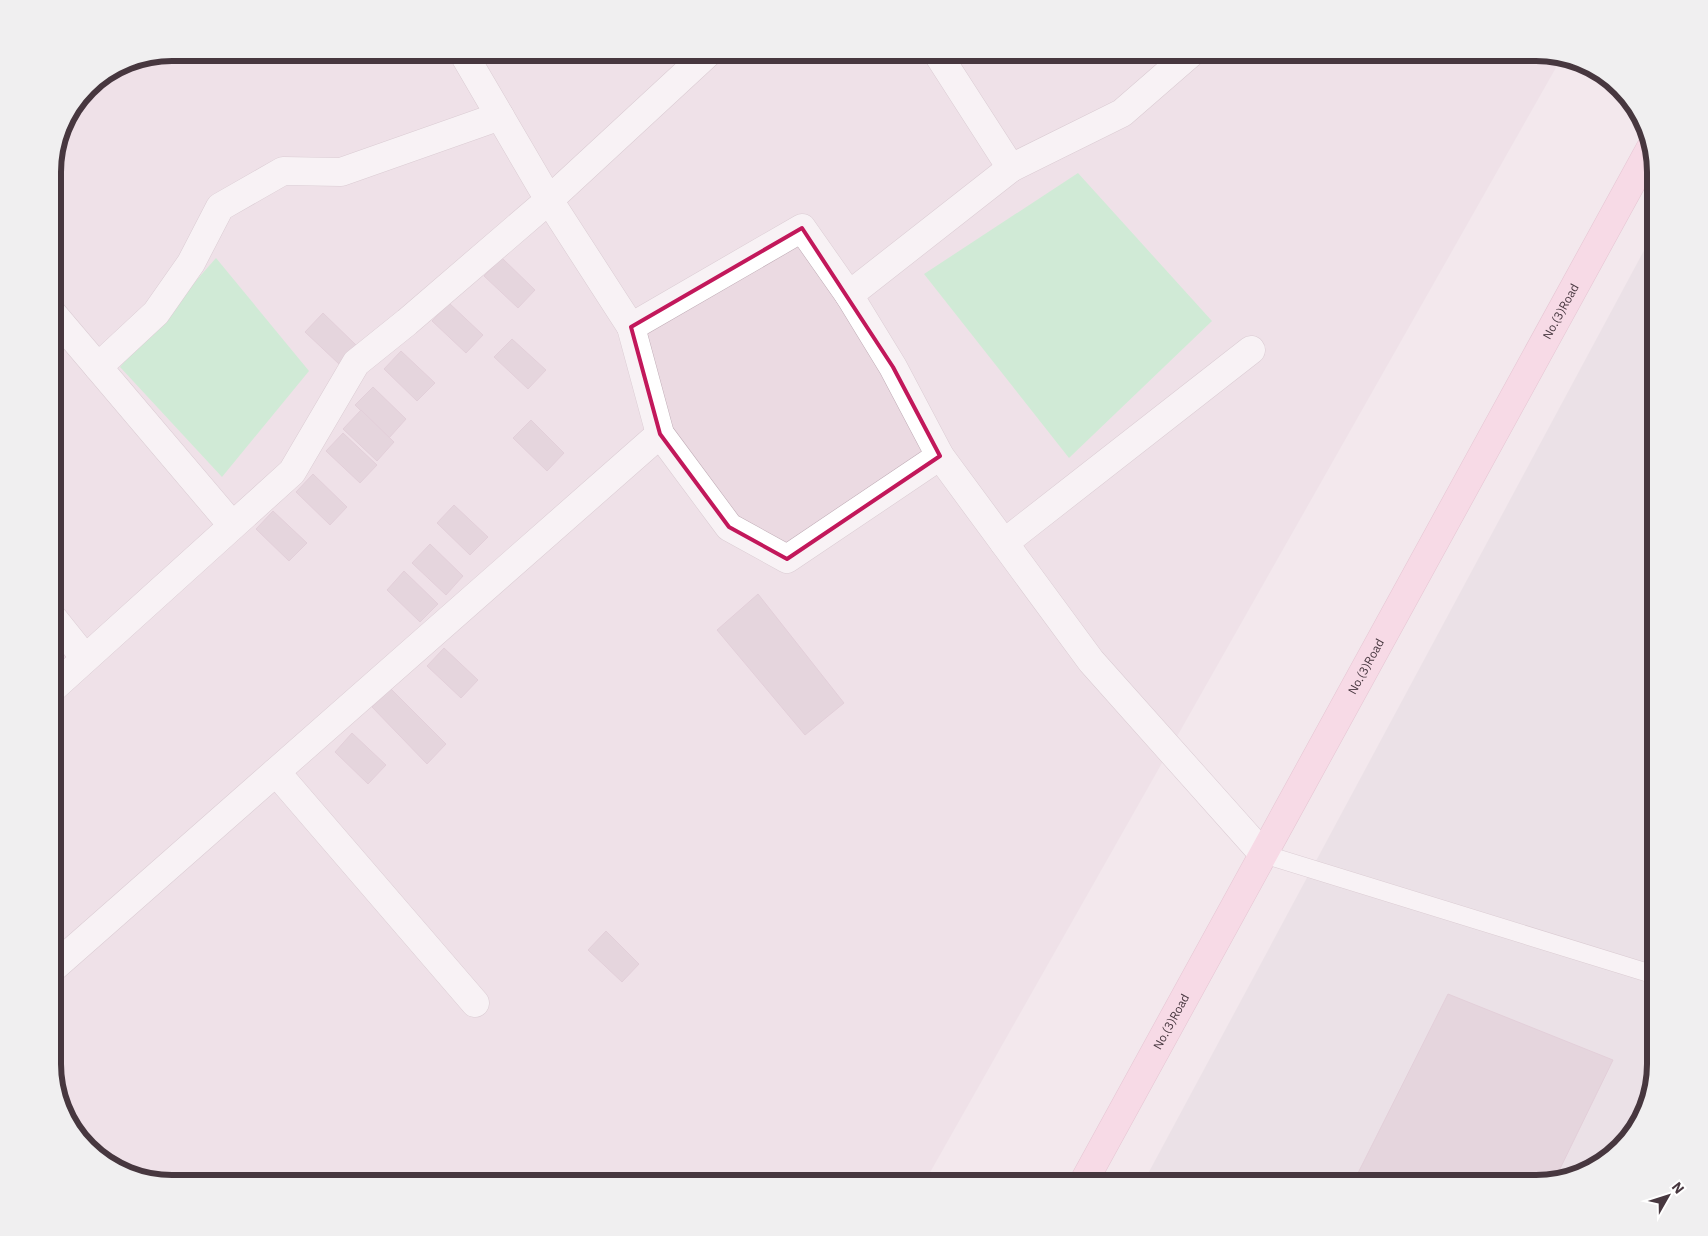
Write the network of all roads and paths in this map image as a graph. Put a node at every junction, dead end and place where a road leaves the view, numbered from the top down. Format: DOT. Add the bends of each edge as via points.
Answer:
graph roads {
  1 [pos="468,61"];
  2 [pos="698,61"];
  3 [pos="943,61"];
  4 [pos="1181,61"];
  5 [pos="500,116"];
  6 [pos="1646,157"];
  7 [pos="1011,168"];
  8 [pos="549,200"];
  9 [pos="849,295"];
  10 [pos="61,323"];
  11 [pos="631,328"];
  12 [pos="1251,350"];
  13 [pos="98,367"];
  14 [pos="660,434"];
  15 [pos="940,456"];
  16 [pos="232,525"];
  17 [pos="1004,543"];
  18 [pos="61,628"];
  19 [pos="85,658"];
  20 [pos="61,680"];
  21 [pos="276,772"];
  22 [pos="1263,854"];
  23 [pos="61,961"];
  24 [pos="1647,973"];
  25 [pos="475,1003"];
  26 [pos="1088,1175"];
  1 -- 5 [label="street"];
  2 -- 8 [label="street"];
  3 -- 7 [label="street"];
  4 -- 7 [label="street" via="1122,113"];
  5 -- 8 [label="street"];
  5 -- 13 [label="street" via="341,172 283,171 220,207 190,263 156,313"];
  6 -- 22 [label="street, No.(3)Road"];
  7 -- 9 [label="street"];
  8 -- 11 [label="street"];
  8 -- 16 [label="street" via="356,364 292,472"];
  9 -- 11 [label="street" via="802,228"];
  9 -- 15 [label="street" via="893,367"];
  10 -- 13 [label="street"];
  11 -- 14 [label="street"];
  12 -- 17 [label="street"];
  13 -- 16 [label="street"];
  14 -- 15 [label="street" via="729,528 787,559"];
  14 -- 21 [label="street"];
  15 -- 17 [label="street"];
  16 -- 19 [label="street"];
  17 -- 22 [label="street" via="1092,661"];
  18 -- 19 [label="street"];
  19 -- 20 [label="street"];
  21 -- 23 [label="street"];
  21 -- 25 [label="street"];
  22 -- 24 [label="lane"];
  22 -- 26 [label="street, No.(3)Road"];
}
